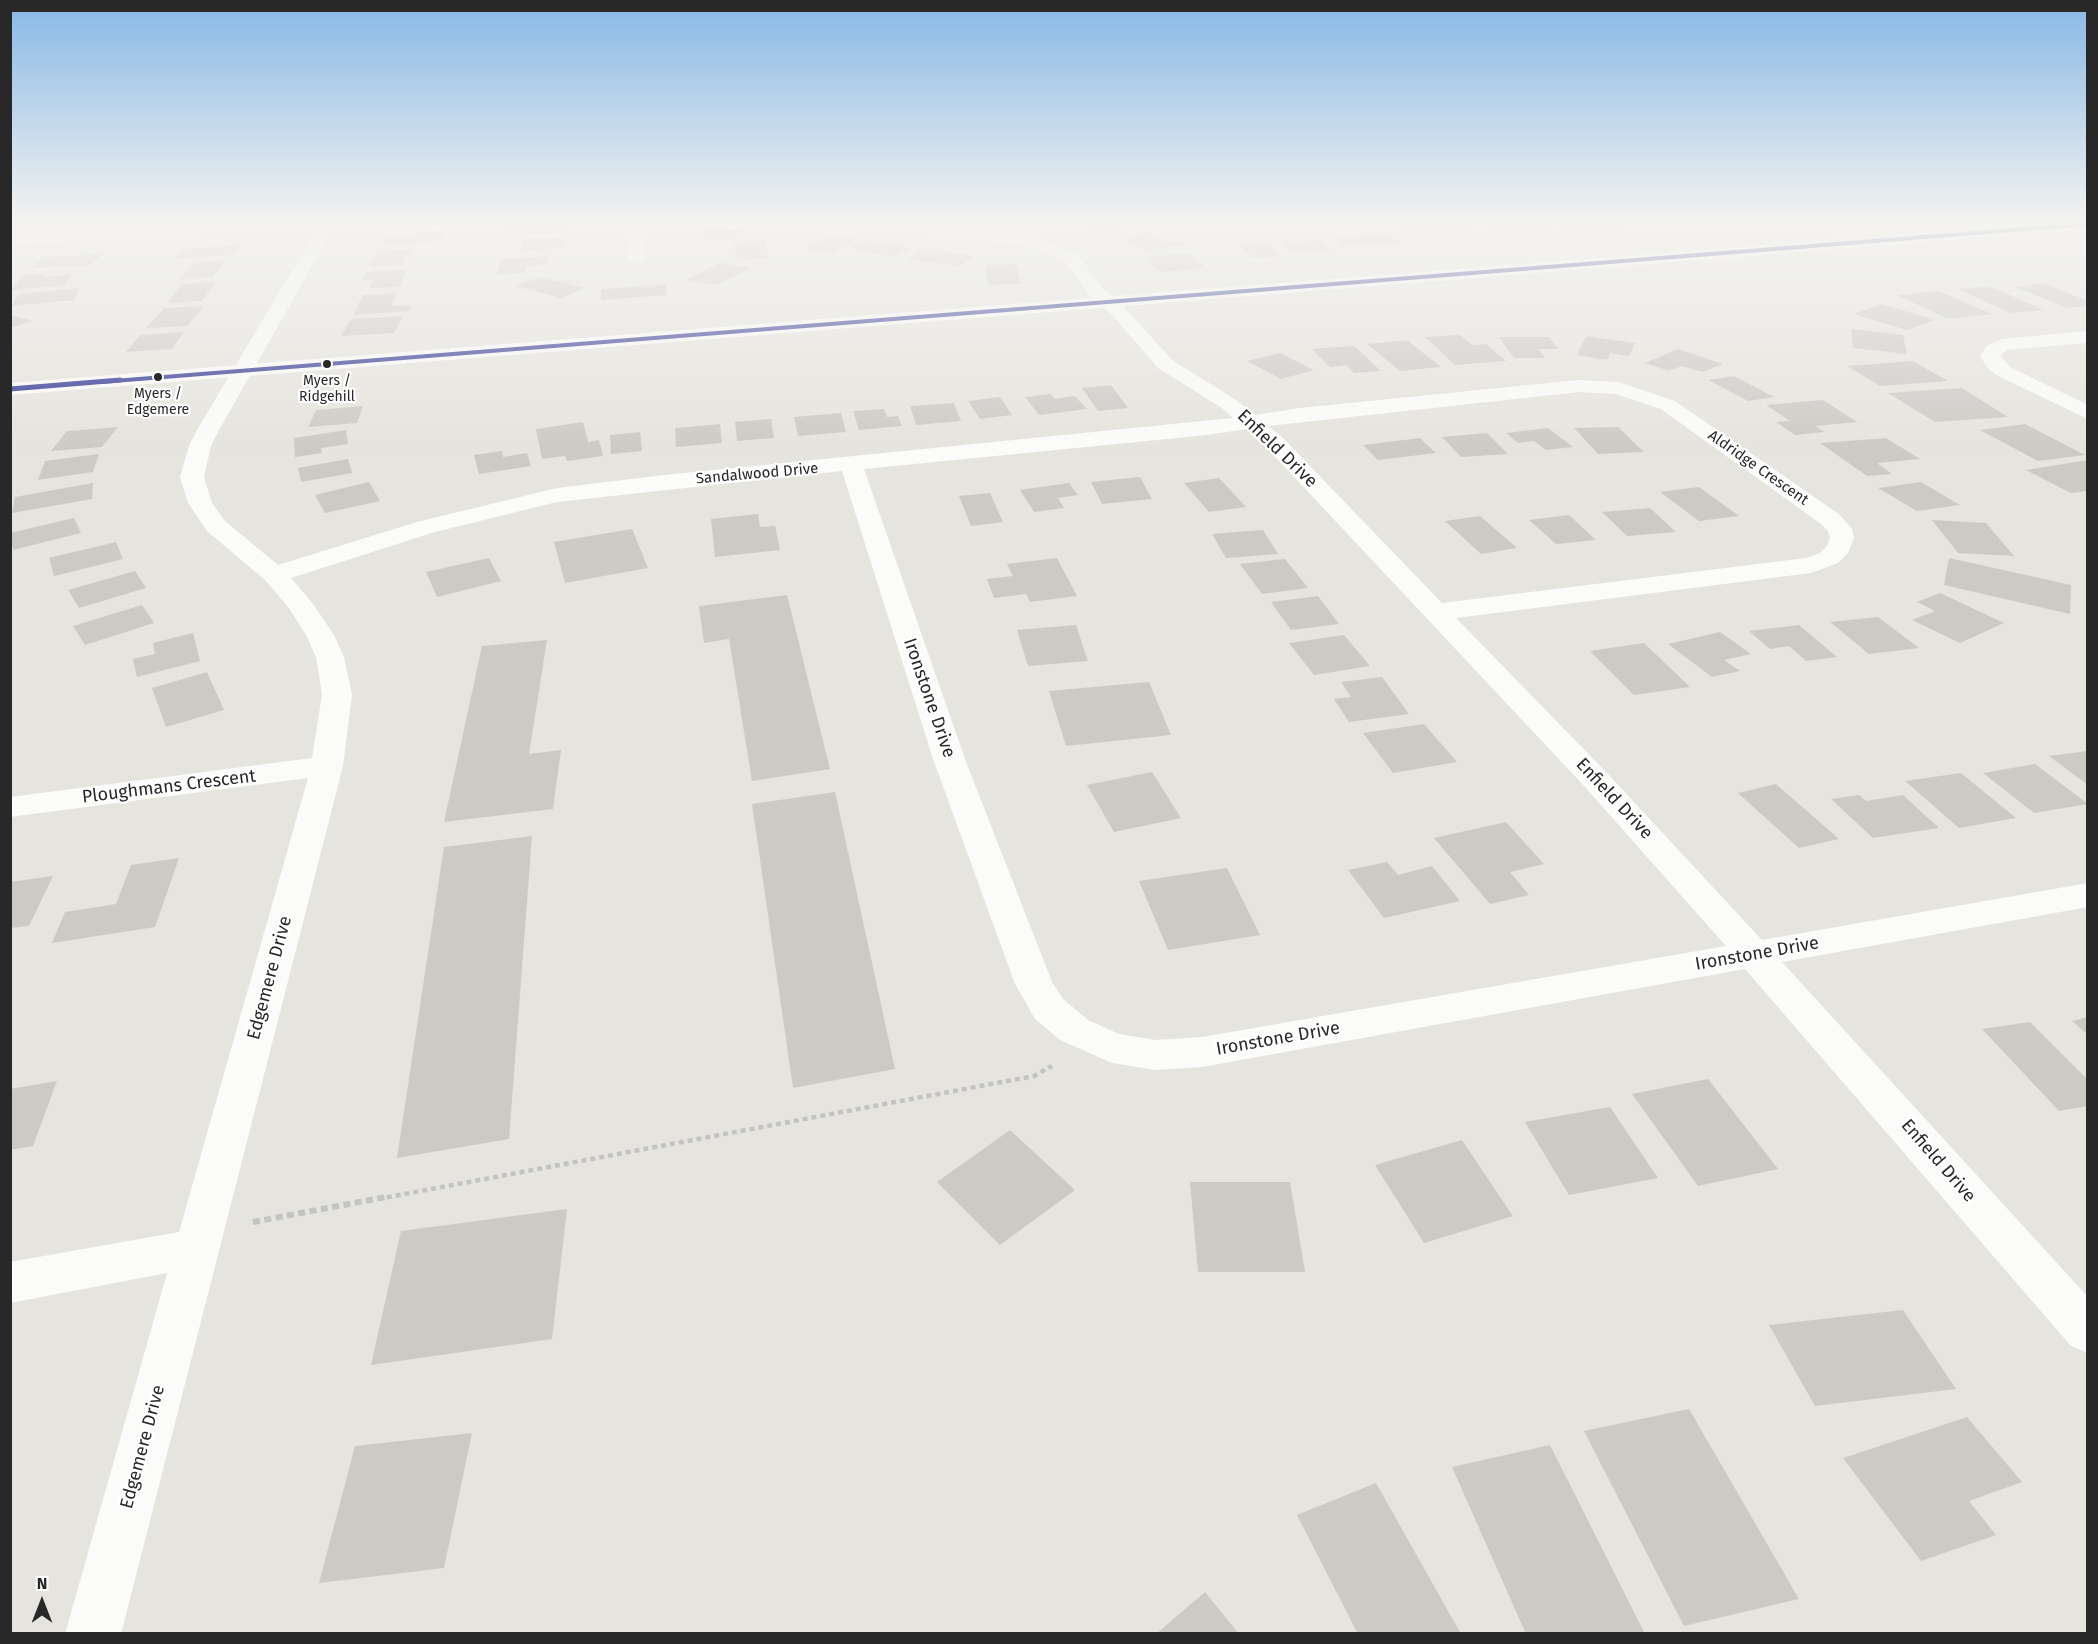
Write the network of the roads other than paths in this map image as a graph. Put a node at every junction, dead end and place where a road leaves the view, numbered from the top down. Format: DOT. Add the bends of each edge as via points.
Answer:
graph roads {
  1 [pos="284,299"];
  2 [pos="1103,299"];
  3 [pos="1148,299"];
  4 [pos="1107,302"];
  5 [pos="2088,337"];
  6 [pos="241,371"];
  7 [pos="10,389"];
  8 [pos="2088,413"];
  9 [pos="1251,422"];
  10 [pos="851,465"];
  11 [pos="274,575"];
  12 [pos="1436,612"];
  13 [pos="327,766"];
  14 [pos="10,807"];
  15 [pos="2088,895"];
  16 [pos="1756,954"];
  17 [pos="196,1248"];
  18 [pos="10,1283"];
  19 [pos="2088,1331"];
  20 [pos="93,1634"];
  1 -- 6 [label="street, Edgemere Drive"];
  2 -- 4 [label="street, Enfield Drive"];
  3 -- 4 [label="street"];
  4 -- 6 [label="street"];
  4 -- 9 [label="street, Enfield Drive" via="1165,364"];
  5 -- 8 [label="street" via="2002,345 1990,355 2003,371"];
  6 -- 7 [label="street"];
  6 -- 11 [label="street, Edgemere Drive" via="200,446 192,477 200,503 216,526"];
  9 -- 10 [label="street, Sandalwood Drive"];
  9 -- 12 [label="street, Enfield Drive"];
  9 -- 12 [label="street, Aldridge Crescent" via="1562,388 1618,388 1668,405 1830,519 1840,529 1842,538 1829,558 1811,565"];
  10 -- 11 [label="street, Sandalwood Drive" via="607,488 524,501"];
  10 -- 16 [label="street, Ironstone Drive" via="950,759 1034,984 1050,1009 1074,1030 1112,1048 1155,1055 1202,1052"];
  11 -- 13 [label="street, Edgemere Drive" via="300,604 330,657 337,695"];
  12 -- 16 [label="street, Enfield Drive"];
  13 -- 14 [label="street, Ploughmans Crescent"];
  13 -- 17 [label="street, Edgemere Drive"];
  15 -- 16 [label="street, Ironstone Drive"];
  16 -- 19 [label="street, Enfield Drive"];
  17 -- 18 [label="street"];
  17 -- 20 [label="street, Edgemere Drive"];
}
